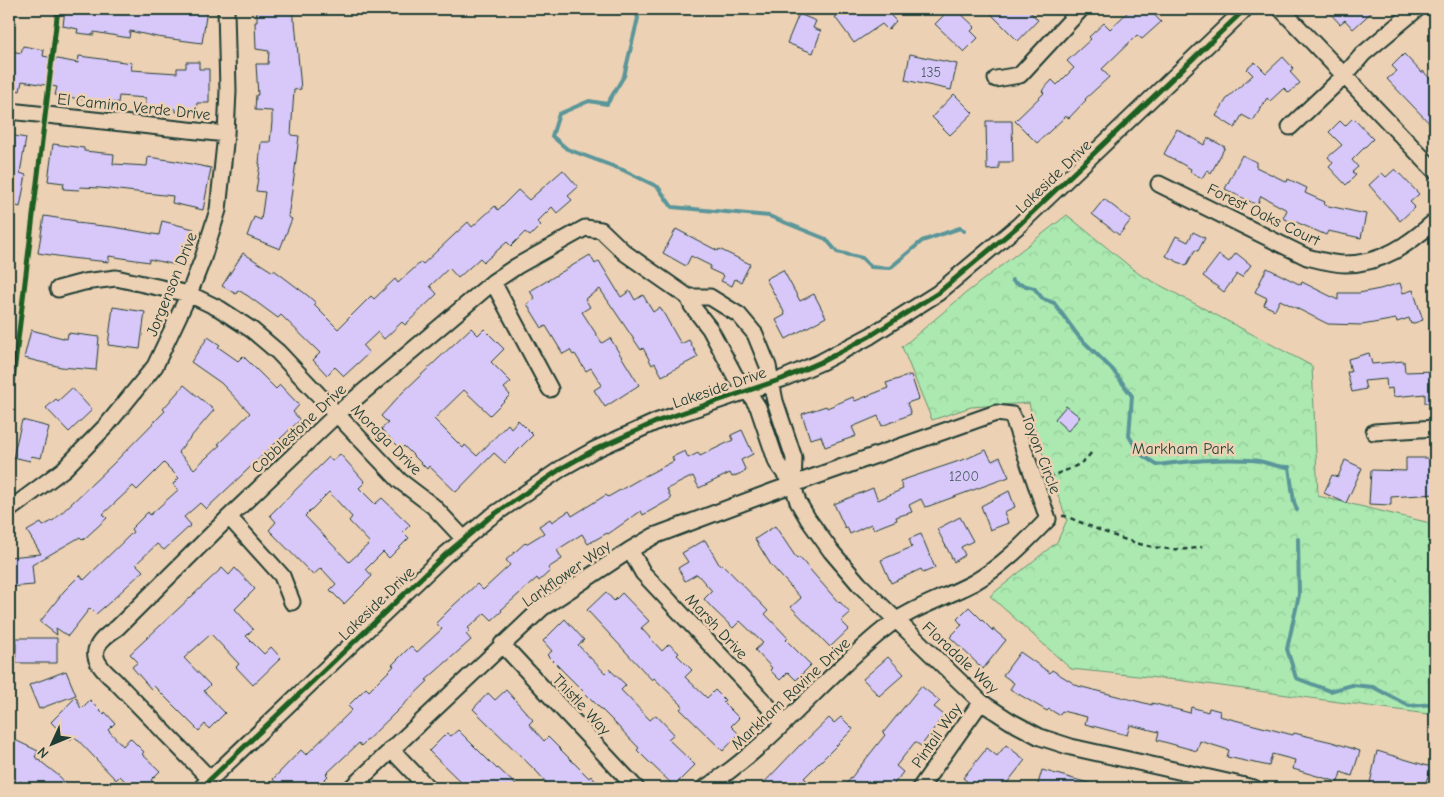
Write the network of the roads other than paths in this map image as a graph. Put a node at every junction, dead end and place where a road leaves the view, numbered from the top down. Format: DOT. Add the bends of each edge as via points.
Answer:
graph roads {
  1 [pos="226,9"];
  2 [pos="1245,9"];
  3 [pos="1281,9"];
  4 [pos="1417,9"];
  5 [pos="1077,10"];
  6 [pos="1345,75"];
  7 [pos="996,79"];
  8 [pos="9,110"];
  9 [pos="1290,128"];
  10 [pos="226,134"];
  11 [pos="1435,171"];
  12 [pos="1159,184"];
  13 [pos="1435,221"];
  14 [pos="493,282"];
  15 [pos="58,289"];
  16 [pos="189,294"];
  17 [pos="688,296"];
  18 [pos="770,382"];
  19 [pos="550,389"];
  20 [pos="747,390"];
  21 [pos="337,414"];
  22 [pos="1435,428"];
  23 [pos="1374,432"];
  24 [pos="793,485"];
  25 [pos="9,510"];
  26 [pos="229,517"];
  27 [pos="464,539"];
  28 [pos="630,550"];
  29 [pos="292,602"];
  30 [pos="897,620"];
  31 [pos="502,644"];
  32 [pos="981,702"];
  33 [pos="784,722"];
  34 [pos="391,750"];
  35 [pos="205,784"];
  36 [pos="351,788"];
  37 [pos="428,788"];
  38 [pos="636,788"];
  39 [pos="705,788"];
  40 [pos="920,788"];
  41 [pos="1254,788"];
  1 -- 10 [label="street, Jorgenson Drive"];
  2 -- 18 [label="street, Lakeside Drive" via="1018,226 938,293 847,349"];
  3 -- 6 [label="street"];
  4 -- 6 [label="street" via="1363,54"];
  5 -- 7 [label="street" via="1020,75"];
  6 -- 9 [label="street"];
  6 -- 11 [label="street"];
  8 -- 10 [label="street, El Camino Verde Drive"];
  10 -- 16 [label="street, Jorgenson Drive" via="218,210"];
  12 -- 13 [label="street, Forest Oaks Court" via="1307,257 1344,264 1365,262 1398,250"];
  14 -- 17 [label="street, Cobblestone Drive" via="585,228 601,230 625,253"];
  14 -- 19 [label="street"];
  14 -- 21 [label="street, Cobblestone Drive"];
  15 -- 16 [label="street, Moraga Drive" via="116,278"];
  16 -- 21 [label="street, Moraga Drive" via="252,330 278,352"];
  16 -- 25 [label="street, Jorgenson Drive" via="155,366 107,425 64,469"];
  17 -- 18 [label="street, Cobblestone Drive" via="710,298 748,324 768,366"];
  17 -- 20 [label="street, Cobblestone Drive" via="735,376"];
  18 -- 20 [label="street, Lakeside Drive"];
  18 -- 24 [label="street, Floradale Way" via="794,458"];
  20 -- 24 [label="street, Floradale Way" via="758,407 778,463"];
  20 -- 27 [label="street, Lakeside Drive" via="658,420 594,450 520,496"];
  21 -- 26 [label="street, Cobblestone Drive"];
  21 -- 27 [label="street, Moraga Drive" via="400,481 433,506"];
  22 -- 23 [label="street"];
  24 -- 28 [label="street, Larkflower Way" via="654,536"];
  24 -- 30 [label="street, Floradale Way" via="808,520 831,551 859,584"];
  24 -- 30 [label="street, Toyon Circle" via="996,414 1012,416 1048,519 974,582"];
  26 -- 29 [label="street" via="282,576"];
  26 -- 35 [label="street, Cobblestone Drive" via="117,628 104,636 96,652 96,661 101,669"];
  27 -- 35 [label="street, Lakeside Drive"];
  28 -- 31 [label="street, Larkflower Way" via="542,608"];
  28 -- 33 [label="street, Marsh Drive" via="643,573"];
  30 -- 32 [label="street, Floradale Way"];
  30 -- 33 [label="street, Markham Ravine Drive"];
  31 -- 34 [label="street, Larkflower Way"];
  31 -- 38 [label="street, Thistle Way"];
  32 -- 40 [label="street, Pintail Way"];
  32 -- 41 [label="street, Floradale Way" via="1040,737 1071,747"];
  33 -- 39 [label="street, Markham Ravine Drive" via="742,762"];
  34 -- 36 [label="street, Larkflower Way"];
  34 -- 37 [label="street"];
}
